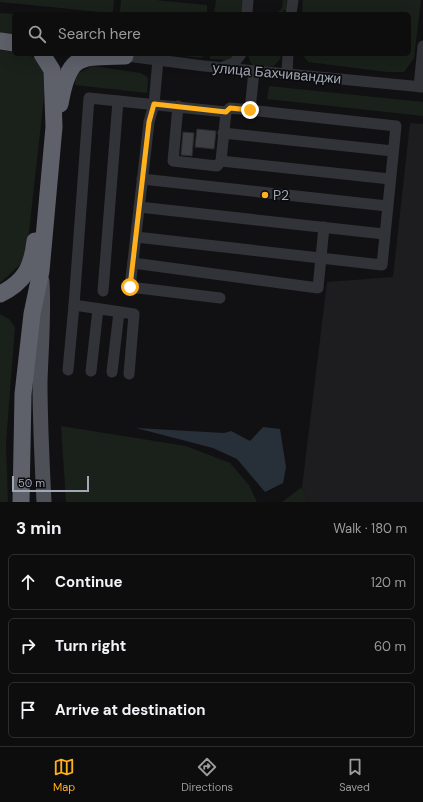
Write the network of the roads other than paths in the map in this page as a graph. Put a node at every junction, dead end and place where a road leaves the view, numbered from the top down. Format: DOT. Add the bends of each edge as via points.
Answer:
graph roads {
  1 [pos="248,0"];
  2 [pos="293,0"];
  3 [pos="247,12"];
  4 [pos="291,12"];
  5 [pos="0,41"];
  6 [pos="12,43"];
  7 [pos="423,46"];
  8 [pos="43,56"];
  9 [pos="103,56"];
  10 [pos="124,56"];
  11 [pos="239,56"];
  12 [pos="288,56"];
  13 [pos="158,60"];
  14 [pos="223,67"];
  15 [pos="254,71"];
  16 [pos="287,73"];
  17 [pos="421,87"];
  18 [pos="118,100"];
  19 [pos="154,104"];
  20 [pos="178,106"];
  21 [pos="250,110"];
  22 [pos="226,112"];
  23 [pos="54,127"];
  24 [pos="223,132"];
  25 [pos="393,151"];
  26 [pos="221,161"];
  27 [pos="390,179"];
  28 [pos="142,180"];
  29 [pos="49,188"];
  30 [pos="387,206"];
  31 [pos="139,207"];
  32 [pos="324,227"];
  33 [pos="384,234"];
  34 [pos="136,237"];
  35 [pos="321,258"];
  36 [pos="133,263"];
  37 [pos="41,271"];
  38 [pos="103,291"];
  39 [pos="0,294"];
  40 [pos="220,298"];
  41 [pos="74,305"];
  42 [pos="98,309"];
  43 [pos="119,312"];
  44 [pos="68,370"];
  45 [pos="91,371"];
  46 [pos="112,372"];
  47 [pos="129,374"];
  48 [pos="21,502"];
  49 [pos="44,502"];
  1 -- 3 [label="street"];
  2 -- 4 [label="street"];
  5 -- 6 [label="highway"];
  7 -- 17 [label="street"];
  8 -- 23 [label="highway" via="52,70"];
  9 -- 23 [label="highway" via="80,59 73,65 66,76"];
  10 -- 13 [label="street, улица Бахчиванджи"];
  11 -- 14 [label="street" via="234,63"];
  12 -- 16 [label="street"];
  13 -- 14 [label="street, улица Бахчиванджи"];
  13 -- 19 [label="street"];
  14 -- 15 [label="street, улица Бахчиванджи"];
  15 -- 16 [label="street, улица Бахчиванджи"];
  15 -- 21 [label="street"];
  16 -- 17 [label="street, улица Бахчиванджи"];
  18 -- 19 [label="street"];
  18 -- 38 [label="street"];
  18 -- 41 [label="street" via="89,98"];
  19 -- 20 [label="street"];
  19 -- 28 [label="street" via="149,122"];
  20 -- 22 [label="street"];
  20 -- 26 [label="street" via="173,161 217,166"];
  21 -- 22 [label="street" via="230,108"];
  21 -- 25 [label="street" via="396,126"];
  22 -- 24 [label="street"];
  23 -- 29 [label="highway"];
  24 -- 25 [label="street"];
  24 -- 26 [label="street"];
  25 -- 27 [label="street"];
  26 -- 27 [label="street"];
  27 -- 30 [label="street"];
  28 -- 30 [label="street"];
  28 -- 31 [label="street"];
  29 -- 37 [label="highway"];
  29 -- 39 [label="highway" via="37,222 28,269 21,281"];
  30 -- 33 [label="street"];
  31 -- 32 [label="street"];
  31 -- 34 [label="street"];
  32 -- 33 [label="street"];
  32 -- 35 [label="street"];
  33 -- 35 [label="street" via="382,265"];
  34 -- 35 [label="street"];
  34 -- 36 [label="street"];
  35 -- 36 [label="street" via="318,288"];
  36 -- 40 [label="street" via="130,287"];
  37 -- 48 [label="highway" via="32,314 23,394"];
  37 -- 49 [label="main road" via="43,302 40,413"];
  41 -- 42 [label="street"];
  41 -- 44 [label="street"];
  42 -- 43 [label="street"];
  42 -- 45 [label="street"];
  43 -- 46 [label="street"];
  43 -- 47 [label="street" via="134,314"];
}
